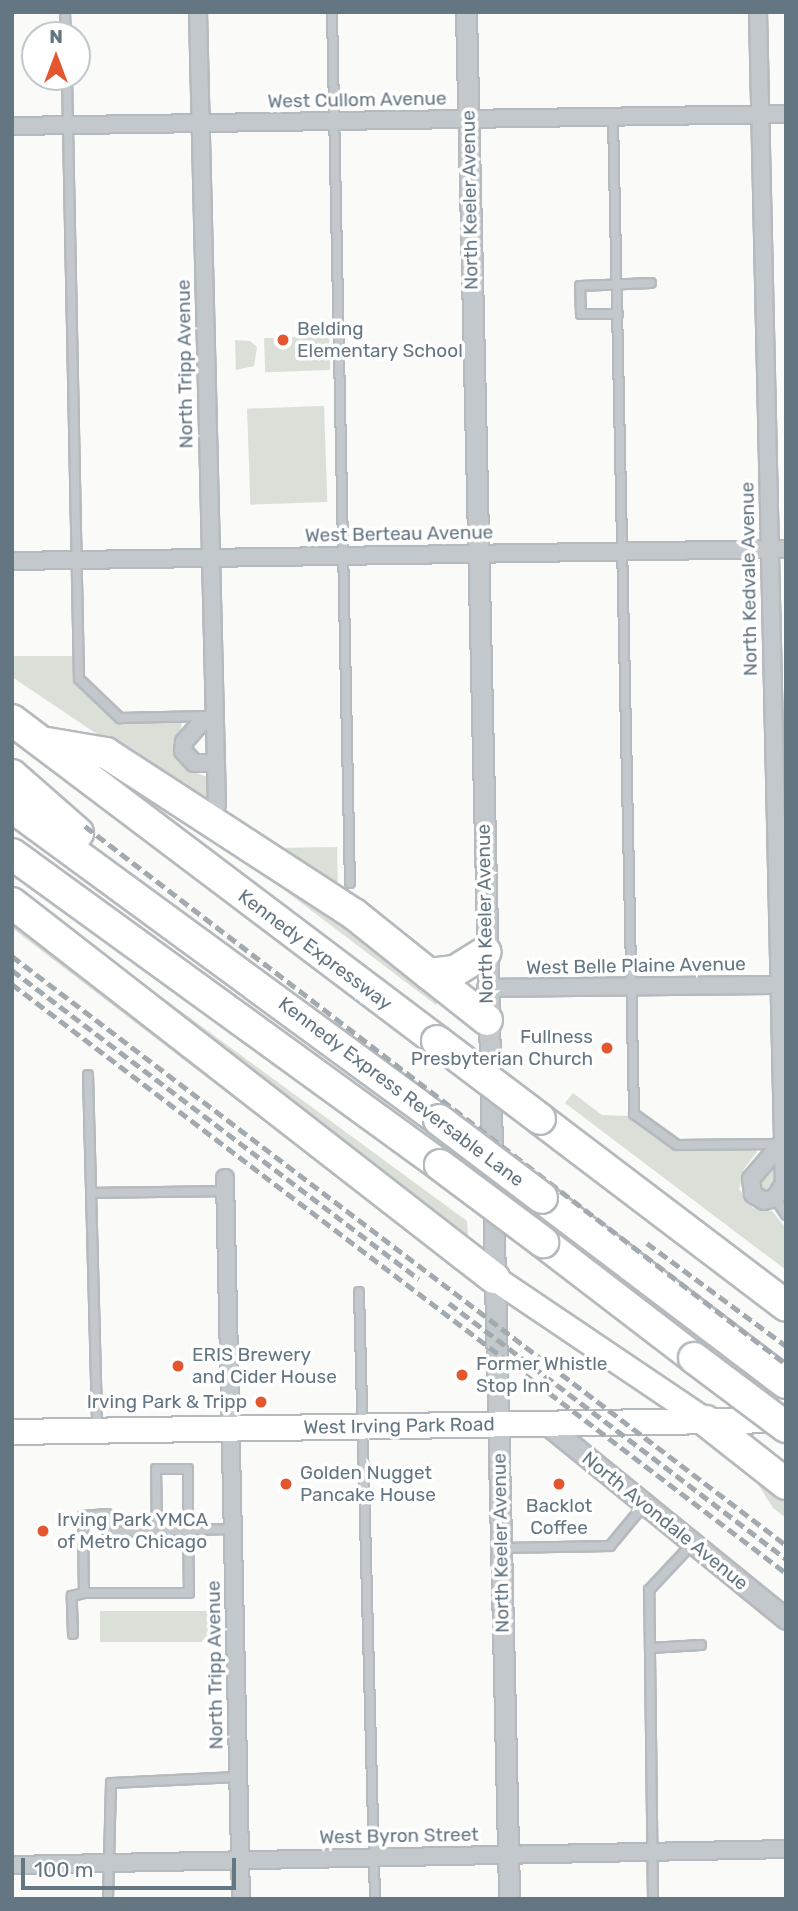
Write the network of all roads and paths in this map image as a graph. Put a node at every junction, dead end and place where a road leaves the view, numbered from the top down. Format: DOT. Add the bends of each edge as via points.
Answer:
graph roads {
  1 [pos="198,12"];
  2 [pos="332,12"];
  3 [pos="466,12"];
  4 [pos="758,12"];
  5 [pos="67,91"];
  6 [pos="760,114"];
  7 [pos="786,114"];
  8 [pos="613,117"];
  9 [pos="468,119"];
  10 [pos="335,121"];
  11 [pos="201,123"];
  12 [pos="68,125"];
  13 [pos="12,126"];
  14 [pos="650,283"];
  15 [pos="617,284"];
  16 [pos="618,314"];
  17 [pos="769,549"];
  18 [pos="786,549"];
  19 [pos="623,551"];
  20 [pos="477,554"];
  21 [pos="344,556"];
  22 [pos="211,558"];
  23 [pos="76,560"];
  24 [pos="12,561"];
  25 [pos="214,716"];
  26 [pos="12,720"];
  27 [pos="44,743"];
  28 [pos="216,762"];
  29 [pos="12,775"];
  30 [pos="780,784"];
  31 [pos="217,805"];
  32 [pos="12,807"];
  33 [pos="12,854"];
  34 [pos="781,882"];
  35 [pos="349,883"];
  36 [pos="138,896"];
  37 [pos="12,903"];
  38 [pos="486,952"];
  39 [pos="429,974"];
  40 [pos="782,986"];
  41 [pos="633,987"];
  42 [pos="486,988"];
  43 [pos="486,1020"];
  44 [pos="88,1075"];
  45 [pos="781,1144"];
  46 [pos="226,1185"];
  47 [pos="91,1193"];
  48 [pos="775,1198"];
  49 [pos="786,1215"];
  50 [pos="494,1278"];
  51 [pos="359,1292"];
  52 [pos="786,1306"];
  53 [pos="786,1383"];
  54 [pos="786,1420"];
  55 [pos="706,1421"];
  56 [pos="545,1423"];
  57 [pos="499,1424"];
  58 [pos="364,1426"];
  59 [pos="786,1427"];
  60 [pos="232,1428"];
  61 [pos="97,1431"];
  62 [pos="12,1432"];
  63 [pos="786,1484"];
  64 [pos="645,1505"];
  65 [pos="234,1529"];
  66 [pos="188,1530"];
  67 [pos="157,1531"];
  68 [pos="692,1544"];
  69 [pos="502,1548"];
  70 [pos="84,1593"];
  71 [pos="786,1619"];
  72 [pos="73,1633"];
  73 [pos="701,1645"];
  74 [pos="650,1648"];
  75 [pos="238,1777"];
  76 [pos="786,1849"];
  77 [pos="652,1852"];
  78 [pos="508,1855"];
  79 [pos="374,1857"];
  80 [pos="240,1860"];
  81 [pos="107,1863"];
  82 [pos="12,1865"];
  83 [pos="108,1899"];
  84 [pos="241,1899"];
  85 [pos="375,1899"];
  86 [pos="509,1899"];
  87 [pos="653,1899"];
  1 -- 11 [label="street, North Tripp Avenue"];
  2 -- 10 [label="lane"];
  3 -- 9 [label="street, North Keeler Avenue"];
  4 -- 6 [label="street, North Kedvale Avenue"];
  5 -- 12 [label="lane"];
  6 -- 7 [label="street, West Cullom Avenue"];
  6 -- 8 [label="street, West Cullom Avenue"];
  6 -- 17 [label="street, North Kedvale Avenue"];
  8 -- 9 [label="street, West Cullom Avenue"];
  8 -- 15 [label="lane"];
  9 -- 10 [label="street, West Cullom Avenue"];
  9 -- 20 [label="street, North Keeler Avenue"];
  10 -- 11 [label="street, West Cullom Avenue"];
  10 -- 21 [label="lane"];
  11 -- 12 [label="street, West Cullom Avenue"];
  11 -- 22 [label="street, North Tripp Avenue"];
  12 -- 13 [label="street, West Cullom Avenue"];
  12 -- 23 [label="lane"];
  14 -- 15 [label="lane"];
  15 -- 16 [label="lane"];
  15 -- 16 [label="lane" via="580,286 580,295 581,314"];
  16 -- 19 [label="lane"];
  17 -- 18 [label="street, West Berteau Avenue"];
  17 -- 19 [label="street, West Berteau Avenue"];
  17 -- 30 [label="street, North Kedvale Avenue"];
  19 -- 20 [label="street, West Berteau Avenue"];
  19 -- 41 [label="lane"];
  20 -- 21 [label="street, West Berteau Avenue"];
  20 -- 38 [label="street, North Keeler Avenue"];
  21 -- 22 [label="street, West Berteau Avenue"];
  21 -- 35 [label="lane"];
  22 -- 23 [label="street, West Berteau Avenue"];
  22 -- 25 [label="street, North Tripp Avenue"];
  23 -- 24 [label="street, West Berteau Avenue"];
  23 -- 25 [label="lane" via="79,680 120,718"];
  25 -- 28 [label="street, North Tripp Avenue"];
  25 -- 28 [label="street" via="184,741 183,751 194,763"];
  26 -- 27 [label="highway, Kennedy Expressway"];
  27 -- 39 [label="highway" via="106,753 354,914"];
  27 -- 52 [label="highway, Kennedy Expressway, bridge"];
  28 -- 31 [label="street, North Tripp Avenue"];
  29 -- 36 [label="highway" via="104,855"];
  30 -- 34 [label="street, North Kedvale Avenue"];
  32 -- 36 [label="highway, Kennedy Express Reversable Lane"];
  33 -- 59 [label="highway, bridge" via="440,1165"];
  34 -- 40 [label="street, North Kedvale Avenue"];
  36 -- 53 [label="highway, Kennedy Express Reversable Lane, bridge"];
  37 -- 50 [label="highway"];
  38 -- 39 [label="highway" via="455,971"];
  38 -- 42 [label="street, North Keeler Avenue"];
  39 -- 43 [label="highway"];
  40 -- 41 [label="street, West Belle Plaine Avenue"];
  40 -- 45 [label="street, North Kedvale Avenue"];
  41 -- 42 [label="street, West Belle Plaine Avenue"];
  41 -- 45 [label="lane" via="634,1114 677,1144"];
  42 -- 43 [label="street, North Keeler Avenue"];
  43 -- 50 [label="street, North Keeler Avenue"];
  44 -- 47 [label="lane"];
  45 -- 48 [label="street, North Kedvale Avenue" via="784,1183"];
  45 -- 48 [label="street" via="750,1184 759,1199"];
  46 -- 47 [label="lane"];
  46 -- 60 [label="street, North Tripp Avenue"];
  47 -- 61 [label="lane"];
  48 -- 49 [label="lane"];
  50 -- 55 [label="main road"];
  50 -- 57 [label="street, North Keeler Avenue"];
  51 -- 58 [label="lane"];
  54 -- 55 [label="main road, West Irving Park Road"];
  55 -- 56 [label="main road, West Irving Park Road"];
  55 -- 63 [label="highway"];
  56 -- 57 [label="main road, West Irving Park Road"];
  56 -- 64 [label="street, North Avondale Avenue"];
  57 -- 58 [label="main road, West Irving Park Road"];
  57 -- 69 [label="street, North Keeler Avenue"];
  58 -- 60 [label="main road, West Irving Park Road"];
  58 -- 79 [label="lane"];
  60 -- 61 [label="main road, West Irving Park Road"];
  60 -- 65 [label="street, North Tripp Avenue"];
  61 -- 62 [label="main road, West Irving Park Road"];
  64 -- 68 [label="street, North Avondale Avenue"];
  64 -- 69 [label="lane" via="610,1546"];
  65 -- 66 [label="lane"];
  65 -- 75 [label="street, North Tripp Avenue"];
  66 -- 67 [label="lane"];
  66 -- 67 [label="lane" via="188,1469 156,1469"];
  66 -- 70 [label="lane" via="189,1593"];
  67 -- 70 [label="lane" via="107,1532 107,1514 83,1516"];
  68 -- 71 [label="street, North Avondale Avenue"];
  68 -- 74 [label="lane" via="649,1590"];
  69 -- 78 [label="street, North Keeler Avenue"];
  70 -- 72 [label="lane" via="72,1596"];
  73 -- 74 [label="lane"];
  74 -- 77 [label="lane"];
  75 -- 80 [label="street, North Tripp Avenue"];
  75 -- 81 [label="lane" via="111,1783"];
  76 -- 77 [label="street, West Byron Street"];
  77 -- 78 [label="street, West Byron Street"];
  77 -- 87 [label="lane"];
  78 -- 79 [label="street, West Byron Street"];
  78 -- 86 [label="street, North Keeler Avenue"];
  79 -- 80 [label="street, West Byron Street"];
  79 -- 85 [label="lane"];
  80 -- 81 [label="street, West Byron Street"];
  80 -- 84 [label="street, North Tripp Avenue"];
  81 -- 82 [label="street, West Byron Street"];
  81 -- 83 [label="lane"];
}
